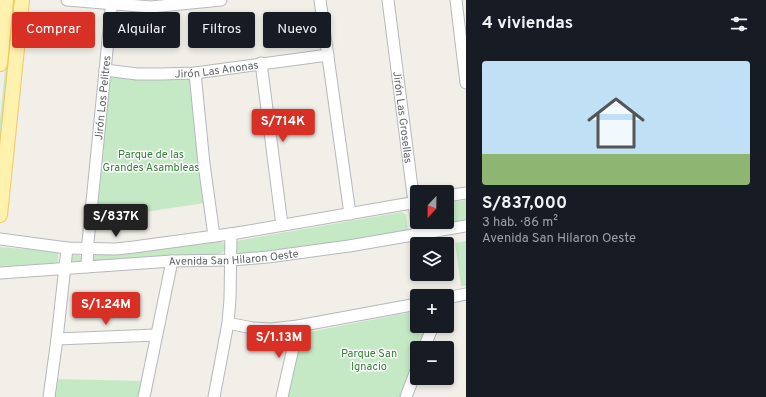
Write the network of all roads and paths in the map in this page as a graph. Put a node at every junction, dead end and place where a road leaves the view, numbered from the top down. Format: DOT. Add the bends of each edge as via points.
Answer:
graph roads {
  1 [pos="6,0"];
  2 [pos="22,0"];
  3 [pos="66,0"];
  4 [pos="221,0"];
  5 [pos="320,0"];
  6 [pos="388,0"];
  7 [pos="456,0"];
  8 [pos="112,2"];
  9 [pos="184,2"];
  10 [pos="464,38"];
  11 [pos="328,55"];
  12 [pos="261,63"];
  13 [pos="0,64"];
  14 [pos="105,70"];
  15 [pos="195,72"];
  16 [pos="466,82"];
  17 [pos="413,185"];
  18 [pos="466,193"];
  19 [pos="454,195"];
  20 [pos="410,203"];
  21 [pos="350,214"];
  22 [pos="0,215"];
  23 [pos="282,225"];
  24 [pos="466,226"];
  25 [pos="418,229"];
  26 [pos="231,234"];
  27 [pos="418,234"];
  28 [pos="214,236"];
  29 [pos="0,239"];
  30 [pos="67,248"];
  31 [pos="87,249"];
  32 [pos="232,260"];
  33 [pos="172,261"];
  34 [pos="87,267"];
  35 [pos="65,268"];
  36 [pos="0,273"];
  37 [pos="466,294"];
  38 [pos="454,297"];
  39 [pos="410,305"];
  40 [pos="228,323"];
  41 [pos="298,326"];
  42 [pos="156,335"];
  43 [pos="57,339"];
  44 [pos="411,385"];
  45 [pos="49,397"];
  46 [pos="144,397"];
  47 [pos="214,397"];
  48 [pos="282,397"];
  49 [pos="406,397"];
  1 -- 13 [label="main road"];
  2 -- 22 [label="main road"];
  3 -- 8 [label="street"];
  4 -- 9 [label="street"];
  5 -- 11 [label="street"];
  6 -- 17 [label="street, Jirón Las Grosellas"];
  7 -- 10 [label="street"];
  8 -- 9 [label="street" via="151,7"];
  8 -- 14 [label="street, Jirón Los Pelitres"];
  10 -- 16 [label="street"];
  11 -- 12 [label="street, Jirón Las Anonas"];
  11 -- 21 [label="street"];
  12 -- 15 [label="street, Jirón Las Anonas"];
  12 -- 23 [label="street"];
  14 -- 15 [label="street, Jirón Las Anonas" via="156,74"];
  14 -- 31 [label="street, Jirón Los Pelitres"];
  15 -- 28 [label="street"];
  18 -- 19 [label="street"];
  20 -- 21 [label="street, Avenida San Hilaron Oeste"];
  21 -- 23 [label="street, Avenida San Hilaron Oeste"];
  23 -- 26 [label="street, Avenida San Hilaron Oeste"];
  24 -- 27 [label="street, Avenida San Hilaron Oeste"];
  25 -- 27 [label="street, Jirón Las Grosellas"];
  26 -- 28 [label="street, Avenida San Hilaron Oeste"];
  26 -- 32 [label="street"];
  27 -- 32 [label="street, Avenida San Hilaron Oeste" via="303,253"];
  28 -- 31 [label="street, Avenida San Hilaron Oeste" via="134,248"];
  29 -- 30 [label="street, Avenida San Hilaron Oeste"];
  30 -- 31 [label="street, Avenida San Hilaron Oeste"];
  30 -- 35 [label="street"];
  31 -- 34 [label="street, Jirón Los Pelitres"];
  32 -- 33 [label="street, Avenida San Hilaron Oeste"];
  32 -- 40 [label="street"];
  33 -- 34 [label="street, Avenida San Hilaron Oeste"];
  33 -- 42 [label="street"];
  34 -- 35 [label="street, Avenida San Hilaron Oeste"];
  35 -- 36 [label="street, Avenida San Hilaron Oeste"];
  35 -- 43 [label="street"];
  37 -- 38 [label="street"];
  39 -- 41 [label="street"];
  40 -- 41 [label="street" via="271,329"];
  40 -- 47 [label="street"];
  41 -- 48 [label="street"];
  42 -- 43 [label="street"];
  42 -- 46 [label="street"];
  43 -- 45 [label="street"];
  44 -- 49 [label="street"];
}
